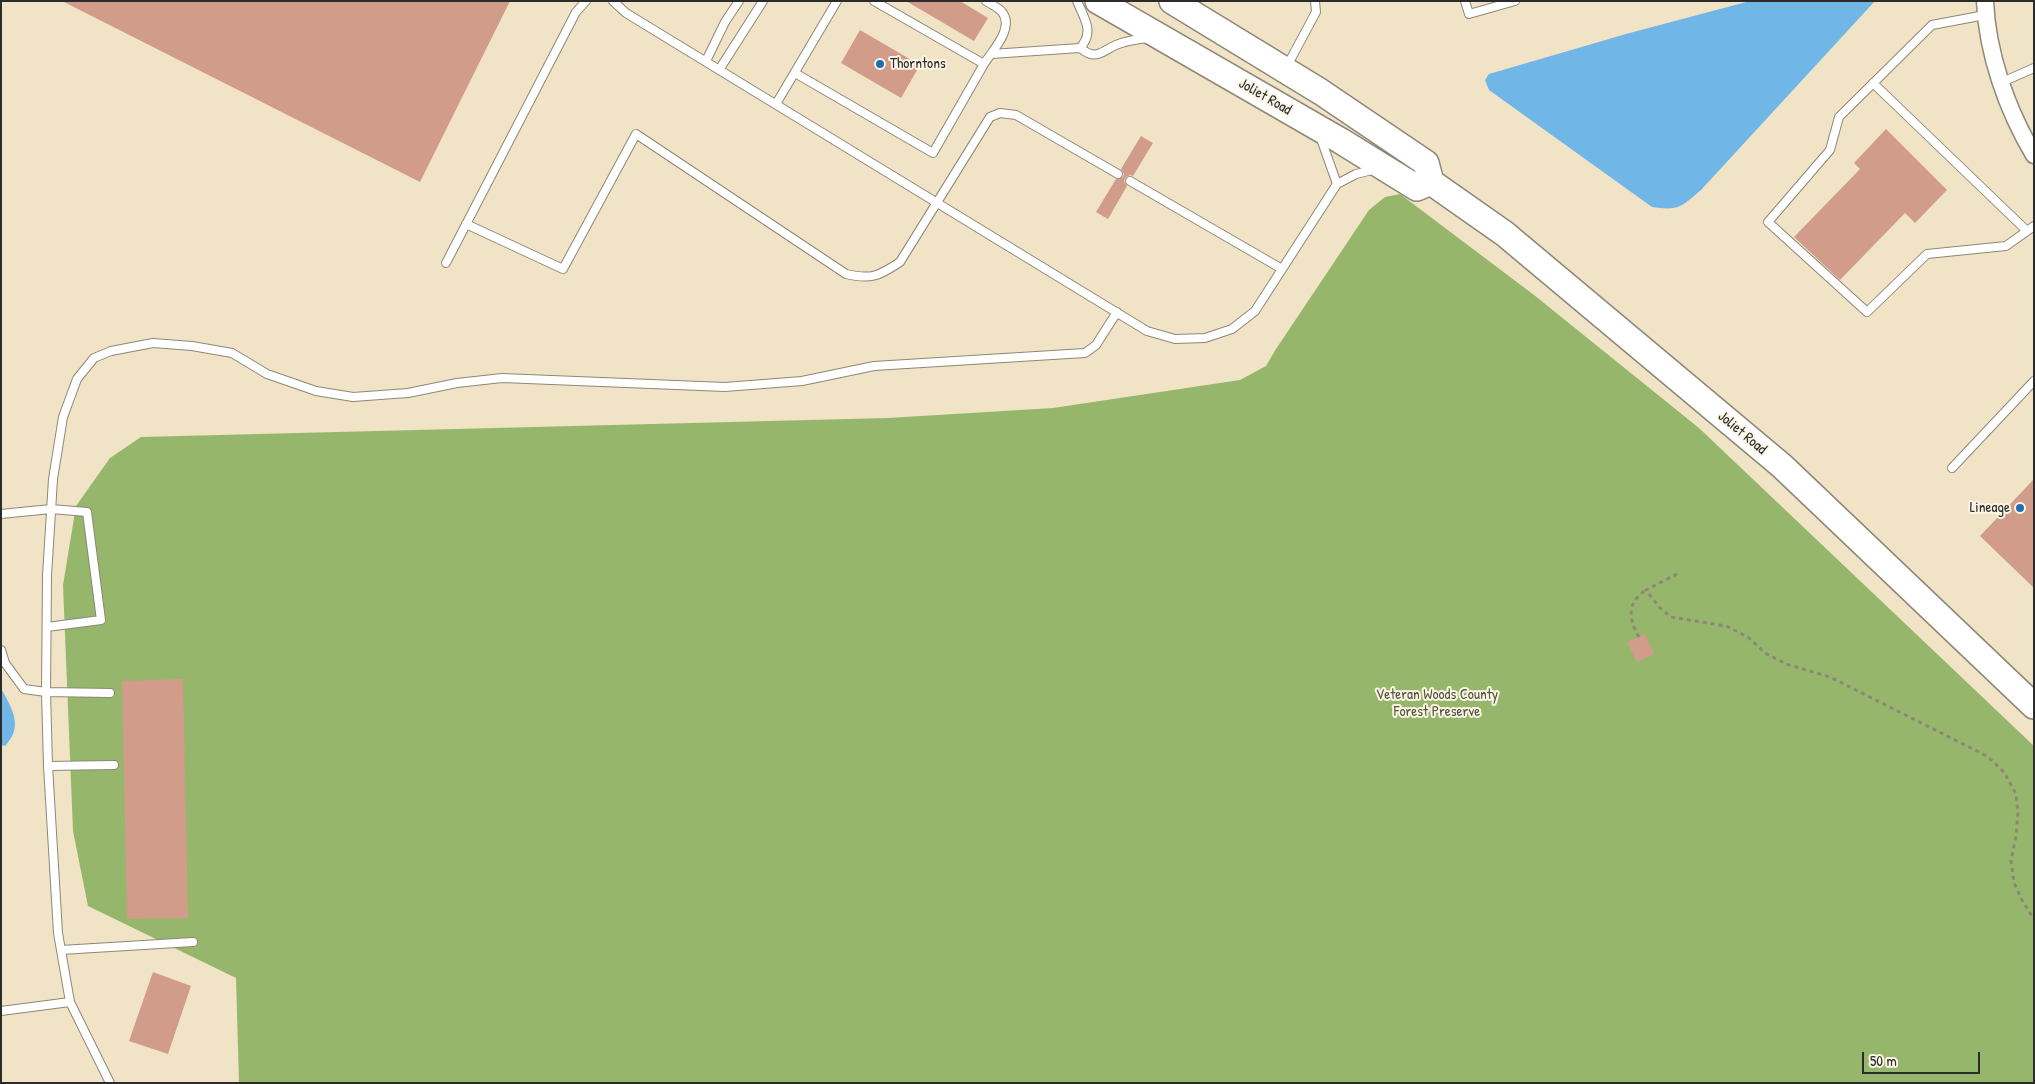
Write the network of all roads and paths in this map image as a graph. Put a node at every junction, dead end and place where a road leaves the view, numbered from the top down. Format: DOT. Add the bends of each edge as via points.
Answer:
graph roads {
  1 [pos="586,1"];
  2 [pos="614,1"];
  3 [pos="739,1"];
  4 [pos="763,1"];
  5 [pos="837,1"];
  6 [pos="874,1"];
  7 [pos="986,1"];
  8 [pos="1077,1"];
  9 [pos="1098,1"];
  10 [pos="1172,1"];
  11 [pos="1316,1"];
  12 [pos="1465,1"];
  13 [pos="1515,1"];
  14 [pos="1985,8"];
  15 [pos="1161,38"];
  16 [pos="1080,48"];
  17 [pos="991,54"];
  18 [pos="706,62"];
  19 [pos="984,64"];
  20 [pos="2034,68"];
  21 [pos="720,70"];
  22 [pos="1286,70"];
  23 [pos="794,73"];
  24 [pos="1873,83"];
  25 [pos="2000,83"];
  26 [pos="776,104"];
  27 [pos="1316,126"];
  28 [pos="2034,154"];
  29 [pos="1383,167"];
  30 [pos="1118,174"];
  31 [pos="1130,181"];
  32 [pos="1431,182"];
  33 [pos="1337,184"];
  34 [pos="936,202"];
  35 [pos="466,224"];
  36 [pos="2030,229"];
  37 [pos="446,263"];
  38 [pos="1282,269"];
  39 [pos="1117,312"];
  40 [pos="2034,381"];
  41 [pos="1952,468"];
  42 [pos="51,509"];
  43 [pos="1,514"];
  44 [pos="1677,574"];
  45 [pos="1646,590"];
  46 [pos="47,627"];
  47 [pos="1639,637"];
  48 [pos="1,650"];
  49 [pos="46,692"];
  50 [pos="110,693"];
  51 [pos="2034,706"];
  52 [pos="114,765"];
  53 [pos="48,766"];
  54 [pos="2034,919"];
  55 [pos="193,942"];
  56 [pos="61,950"];
  57 [pos="70,1002"];
  58 [pos="1,1011"];
  59 [pos="110,1083"];
  1 -- 35 [label="lane" via="576,12"];
  2 -- 18 [label="lane" via="626,13"];
  3 -- 18 [label="lane"];
  4 -- 21 [label="lane"];
  5 -- 23 [label="lane"];
  6 -- 19 [label="lane"];
  7 -- 17 [label="lane" via="1002,11 1006,19 1006,29"];
  8 -- 16 [label="lane" via="1088,34"];
  9 -- 15 [label="main road, Joliet Road"];
  10 -- 22 [label="main road"];
  11 -- 22 [label="lane" via="1316,12"];
  12 -- 13 [label="lane" via="1469,14"];
  14 -- 24 [label="lane" via="1932,25"];
  14 -- 25 [label="street"];
  15 -- 16 [label="lane" via="1117,44 1097,55 1089,55"];
  15 -- 27 [label="main road, Joliet Road"];
  16 -- 17 [label="lane"];
  17 -- 19 [label="lane"];
  18 -- 21 [label="lane"];
  19 -- 23 [label="lane" via="933,153"];
  20 -- 25 [label="lane"];
  21 -- 26 [label="lane"];
  22 -- 32 [label="main road" via="1426,163"];
  23 -- 26 [label="lane"];
  24 -- 36 [label="lane"];
  24 -- 36 [label="lane" via="1839,117 1830,150 1768,222 1867,312 1927,254 2006,246"];
  25 -- 28 [label="street" via="2023,137"];
  26 -- 34 [label="lane"];
  27 -- 29 [label="main road, Joliet Road"];
  27 -- 33 [label="lane"];
  29 -- 32 [label="main road, Joliet Road" via="1417,188"];
  29 -- 33 [label="lane" via="1356,174"];
  30 -- 34 [label="lane" via="1016,115 1000,113 990,117"];
  31 -- 38 [label="lane"];
  32 -- 51 [label="main road, Joliet Road" via="1504,234 1782,466"];
  33 -- 38 [label="lane"];
  34 -- 35 [label="lane" via="900,262 881,275 863,278 846,274 636,134 563,269"];
  34 -- 39 [label="lane"];
  35 -- 37 [label="lane"];
  38 -- 39 [label="lane" via="1255,311 1232,329 1204,338 1175,339 1147,331"];
  39 -- 42 [label="lane" via="1096,344 1085,352 874,366 802,381 725,387 502,378 408,393 353,397 316,391 267,374 232,353 153,343 111,350 94,358 77,379 63,417"];
  40 -- 41 [label="lane"];
  42 -- 43 [label="lane"];
  42 -- 46 [label="lane"];
  42 -- 46 [label="lane" via="87,512 100,620"];
  44 -- 45 [label="path"];
  45 -- 47 [label="path" via="1633,601 1632,625"];
  45 -- 54 [label="path" via="1671,617 1726,626 1748,638 1765,654 1830,677 1988,756 2004,772 2016,794 2018,814 2011,861 2014,883"];
  46 -- 49 [label="lane"];
  48 -- 49 [label="lane" via="5,663 24,689"];
  49 -- 50 [label="lane"];
  49 -- 53 [label="lane"];
  52 -- 53 [label="lane"];
  53 -- 56 [label="lane"];
  55 -- 56 [label="lane"];
  56 -- 57 [label="lane"];
  57 -- 58 [label="lane"];
  57 -- 59 [label="lane"];
}
